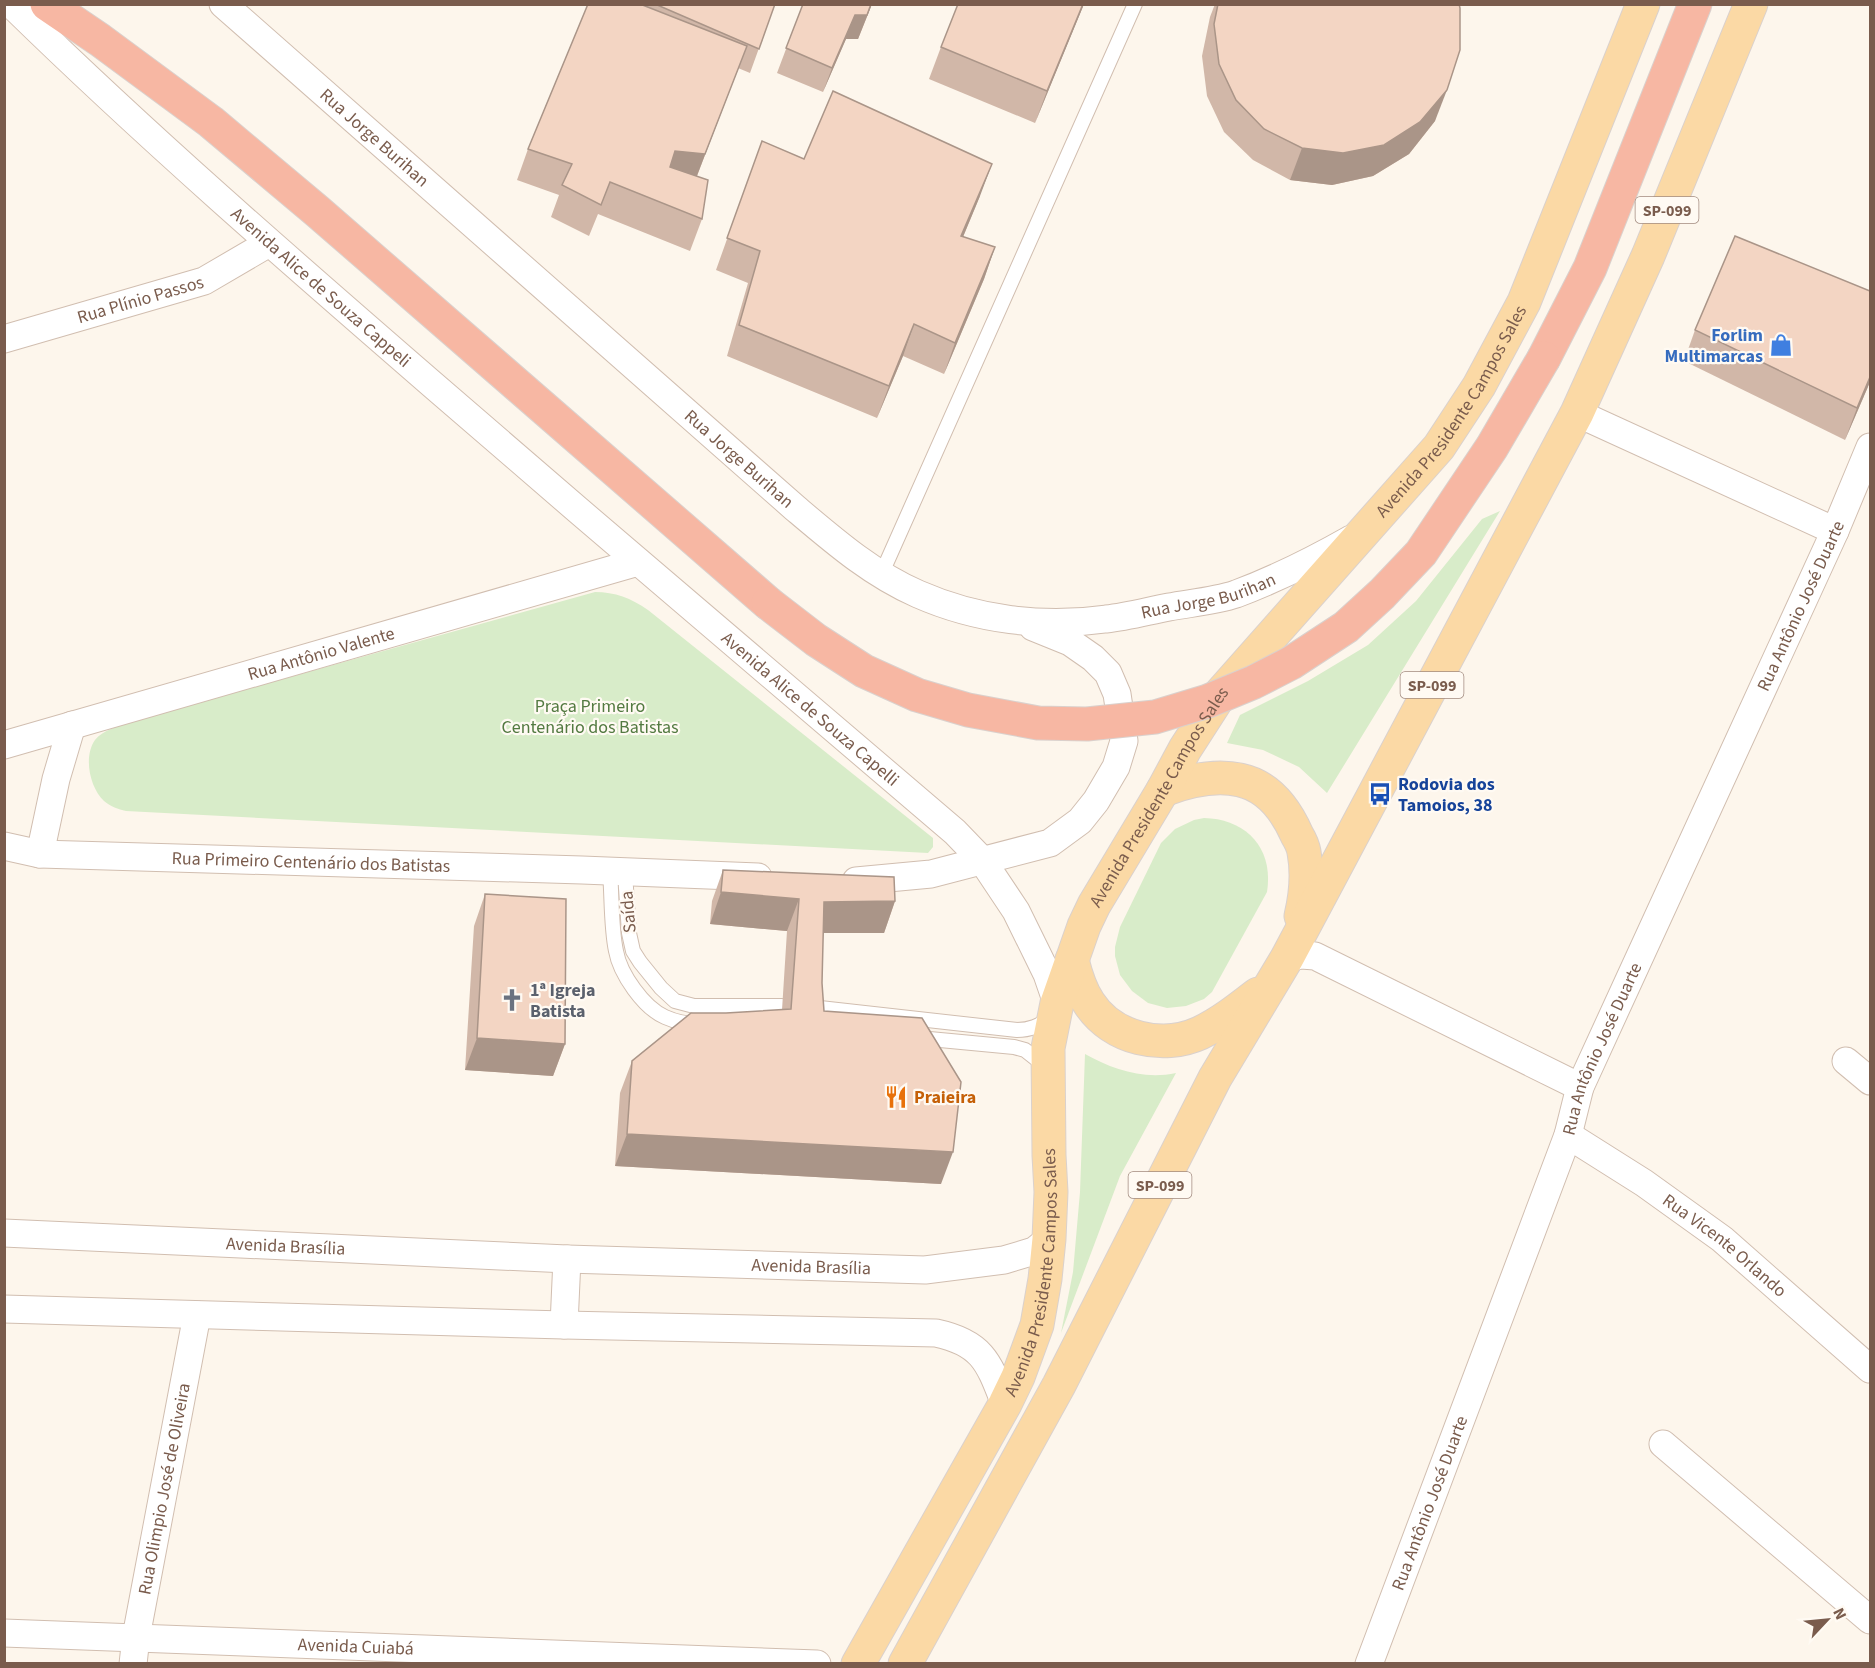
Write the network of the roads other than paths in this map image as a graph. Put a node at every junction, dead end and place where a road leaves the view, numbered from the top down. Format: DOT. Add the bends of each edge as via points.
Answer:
graph roads {
  1 [pos="11,4"];
  2 [pos="47,4"];
  3 [pos="223,4"];
  4 [pos="1135,4"];
  5 [pos="1643,4"];
  6 [pos="1695,4"];
  7 [pos="1751,4"];
  8 [pos="269,243"];
  9 [pos="4,339"];
  10 [pos="1577,413"];
  11 [pos="1870,447"];
  12 [pos="1834,531"];
  13 [pos="1360,534"];
  14 [pos="638,562"];
  15 [pos="880,575"];
  16 [pos="1018,621"];
  17 [pos="72,725"];
  18 [pos="4,744"];
  19 [pos="1163,790"];
  20 [pos="4,846"];
  21 [pos="40,854"];
  22 [pos="982,860"];
  23 [pos="618,872"];
  24 [pos="786,878"];
  25 [pos="832,880"];
  26 [pos="1287,958"];
  27 [pos="1072,960"];
  28 [pos="1267,988"];
  29 [pos="782,1006"];
  30 [pos="811,1007"];
  31 [pos="1055,1009"];
  32 [pos="714,1024"];
  33 [pos="910,1037"];
  34 [pos="1846,1061"];
  35 [pos="1047,1069"];
  36 [pos="1870,1081"];
  37 [pos="1580,1087"];
  38 [pos="1568,1135"];
  39 [pos="4,1233"];
  40 [pos="1049,1239"];
  41 [pos="567,1259"];
  42 [pos="4,1309"];
  43 [pos="198,1315"];
  44 [pos="564,1325"];
  45 [pos="1870,1369"];
  46 [pos="1005,1404"];
  47 [pos="1663,1444"];
  48 [pos="1870,1620"];
  49 [pos="4,1633"];
  50 [pos="136,1637"];
  51 [pos="133,1664"];
  52 [pos="817,1664"];
  53 [pos="858,1664"];
  54 [pos="905,1664"];
  55 [pos="1370,1664"];
  1 -- 8 [label="street, Avenida Alice de Souza Cappeli"];
  2 -- 6 [label="highway, bridge" via="211,123 768,603 816,640 864,671 917,695 968,710 1038,723 1087,724 1155,717 1254,682 1346,627 1421,553 1492,447 1590,268"];
  3 -- 15 [label="street, Rua Jorge Burihan" via="795,508"];
  4 -- 15 [label="lane"];
  5 -- 13 [label="main road, Avenida Presidente Campos Sales" via="1524,302 1479,386 1439,447"];
  7 -- 10 [label="main road, SP-099" via="1648,256"];
  8 -- 9 [label="street, Rua Plínio Passos" via="204,281"];
  8 -- 14 [label="street, Avenida Alice de Souza Cappeli"];
  10 -- 12 [label="street"];
  10 -- 26 [label="main road, SP-099"];
  11 -- 12 [label="street, Rua Antônio José Duarte"];
  12 -- 37 [label="street, Rua Antônio José Duarte"];
  13 -- 16 [label="street, Rua Jorge Burihan" via="1297,569 1233,595 1107,619 1063,623"];
  13 -- 19 [label="main road, Avenida Presidente Campos Sales" via="1221,693"];
  14 -- 17 [label="street, Rua Antônio Valente"];
  14 -- 22 [label="street, Avenida Alice de Souza Capelli" via="955,832"];
  15 -- 16 [label="street, Rua Jorge Burihan" via="961,610"];
  16 -- 22 [label="street" via="1070,642 1108,674 1117,694 1124,741 1116,767 1080,821 1050,843"];
  17 -- 18 [label="street, Rua Antônio Valente"];
  17 -- 21 [label="street"];
  19 -- 26 [label="main road, SP-099" via="1215,778 1239,780 1260,787 1279,803 1304,849 1307,872 1305,898"];
  19 -- 27 [label="main road, Avenida Presidente Campos Sales" via="1094,904"];
  20 -- 21 [label="street, Rua Primeiro Centenário dos Batistas"];
  21 -- 23 [label="street, Rua Primeiro Centenário dos Batistas"];
  22 -- 25 [label="street" via="931,874"];
  22 -- 31 [label="street, Avenida Alice de Souza Capelli" via="1024,927 1047,974"];
  23 -- 24 [label="street, Rua Primeiro Centenário dos Batistas"];
  23 -- 29 [label="lane, Saída" via="633,951 675,1000 694,1006"];
  23 -- 32 [label="lane" via="615,950 627,978 645,1003 664,1017 692,1024"];
  26 -- 28 [label="main road, SP-099"];
  26 -- 37 [label="street" via="1314,956"];
  27 -- 28 [label="main road, SP-099" via="1078,984 1101,1016 1130,1036 1156,1041 1199,1033"];
  27 -- 31 [label="main road, Avenida Presidente Campos Sales"];
  28 -- 54 [label="main road, SP-099" via="1215,1078 1059,1385"];
  30 -- 31 [label="lane" via="1017,1030 1040,1026"];
  31 -- 35 [label="main road, Avenida Presidente Campos Sales"];
  33 -- 35 [label="lane" via="1014,1047 1025,1050"];
  34 -- 36 [label="street"];
  35 -- 40 [label="main road, Avenida Presidente Campos Sales"];
  37 -- 38 [label="street, Rua Antônio José Duarte"];
  38 -- 45 [label="street, Rua Vicente Orlando" via="1722,1239"];
  38 -- 55 [label="street, Rua Antônio José Duarte"];
  39 -- 41 [label="street, Avenida Brasília"];
  40 -- 41 [label="street, Avenida Brasília" via="1034,1251 1004,1260 925,1270"];
  40 -- 46 [label="main road, Avenida Presidente Campos Sales" via="1037,1325"];
  41 -- 44 [label="street"];
  42 -- 43 [label="street"];
  43 -- 44 [label="street"];
  43 -- 50 [label="street, Rua Olimpio José de Oliveira"];
  44 -- 46 [label="street" via="954,1336 976,1348 992,1369"];
  46 -- 53 [label="main road, Avenida Presidente Campos Sales"];
  47 -- 48 [label="street"];
  49 -- 50 [label="street, Avenida Cuiabá"];
  50 -- 51 [label="street, Rua Olimpio José de Oliveira"];
  50 -- 52 [label="street, Avenida Cuiabá"];
}
